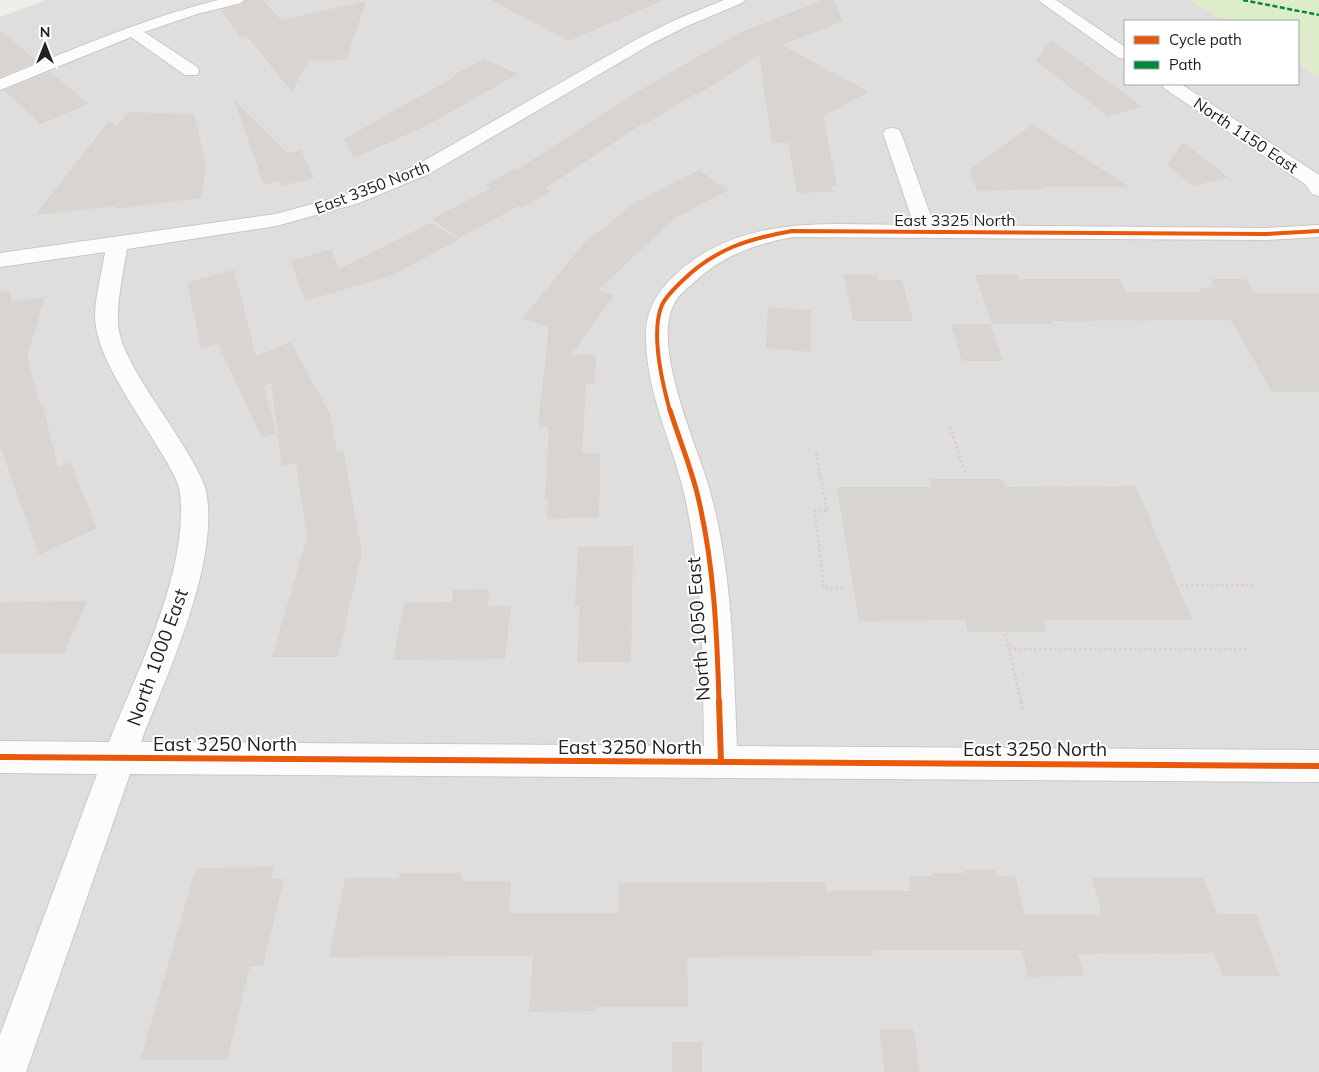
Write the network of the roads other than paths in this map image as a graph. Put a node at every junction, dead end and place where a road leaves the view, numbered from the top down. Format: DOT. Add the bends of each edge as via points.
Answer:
graph roads {
  1 [pos="236,0"];
  2 [pos="737,0"];
  3 [pos="1046,0"];
  4 [pos="132,31"];
  5 [pos="1124,53"];
  6 [pos="191,72"];
  7 [pos="1171,85"];
  8 [pos="0,86"];
  9 [pos="892,133"];
  10 [pos="1319,190"];
  11 [pos="1319,231"];
  12 [pos="926,232"];
  13 [pos="117,243"];
  14 [pos="0,260"];
  15 [pos="658,350"];
  16 [pos="0,757"];
  17 [pos="119,758"];
  18 [pos="721,762"];
  19 [pos="1319,766"];
  20 [pos="6,1072"];
  1 -- 4 [label="street"];
  2 -- 13 [label="street, East 3350 North" via="645,41 422,170 352,198 276,220"];
  3 -- 5 [label="street"];
  4 -- 6 [label="street"];
  4 -- 8 [label="street"];
  7 -- 10 [label="street, North 1150 East" via="1313,180"];
  9 -- 12 [label="street"];
  11 -- 12 [label="street, East 3325 North" via="1266,234"];
  12 -- 15 [label="street, East 3325 North" via="792,231 726,247 696,266 662,304"];
  13 -- 14 [label="street, East 3350 North"];
  13 -- 17 [label="street, North 1000 East" via="107,326 116,356 175,454 192,490 194,524 190,561 179,604"];
  15 -- 18 [label="street, North 1050 East" via="670,412 698,495 713,580"];
  16 -- 17 [label="street, East 3250 North"];
  17 -- 18 [label="street, East 3250 North"];
  17 -- 20 [label="street, North 1000 East"];
  18 -- 19 [label="street, East 3250 North"];
}
